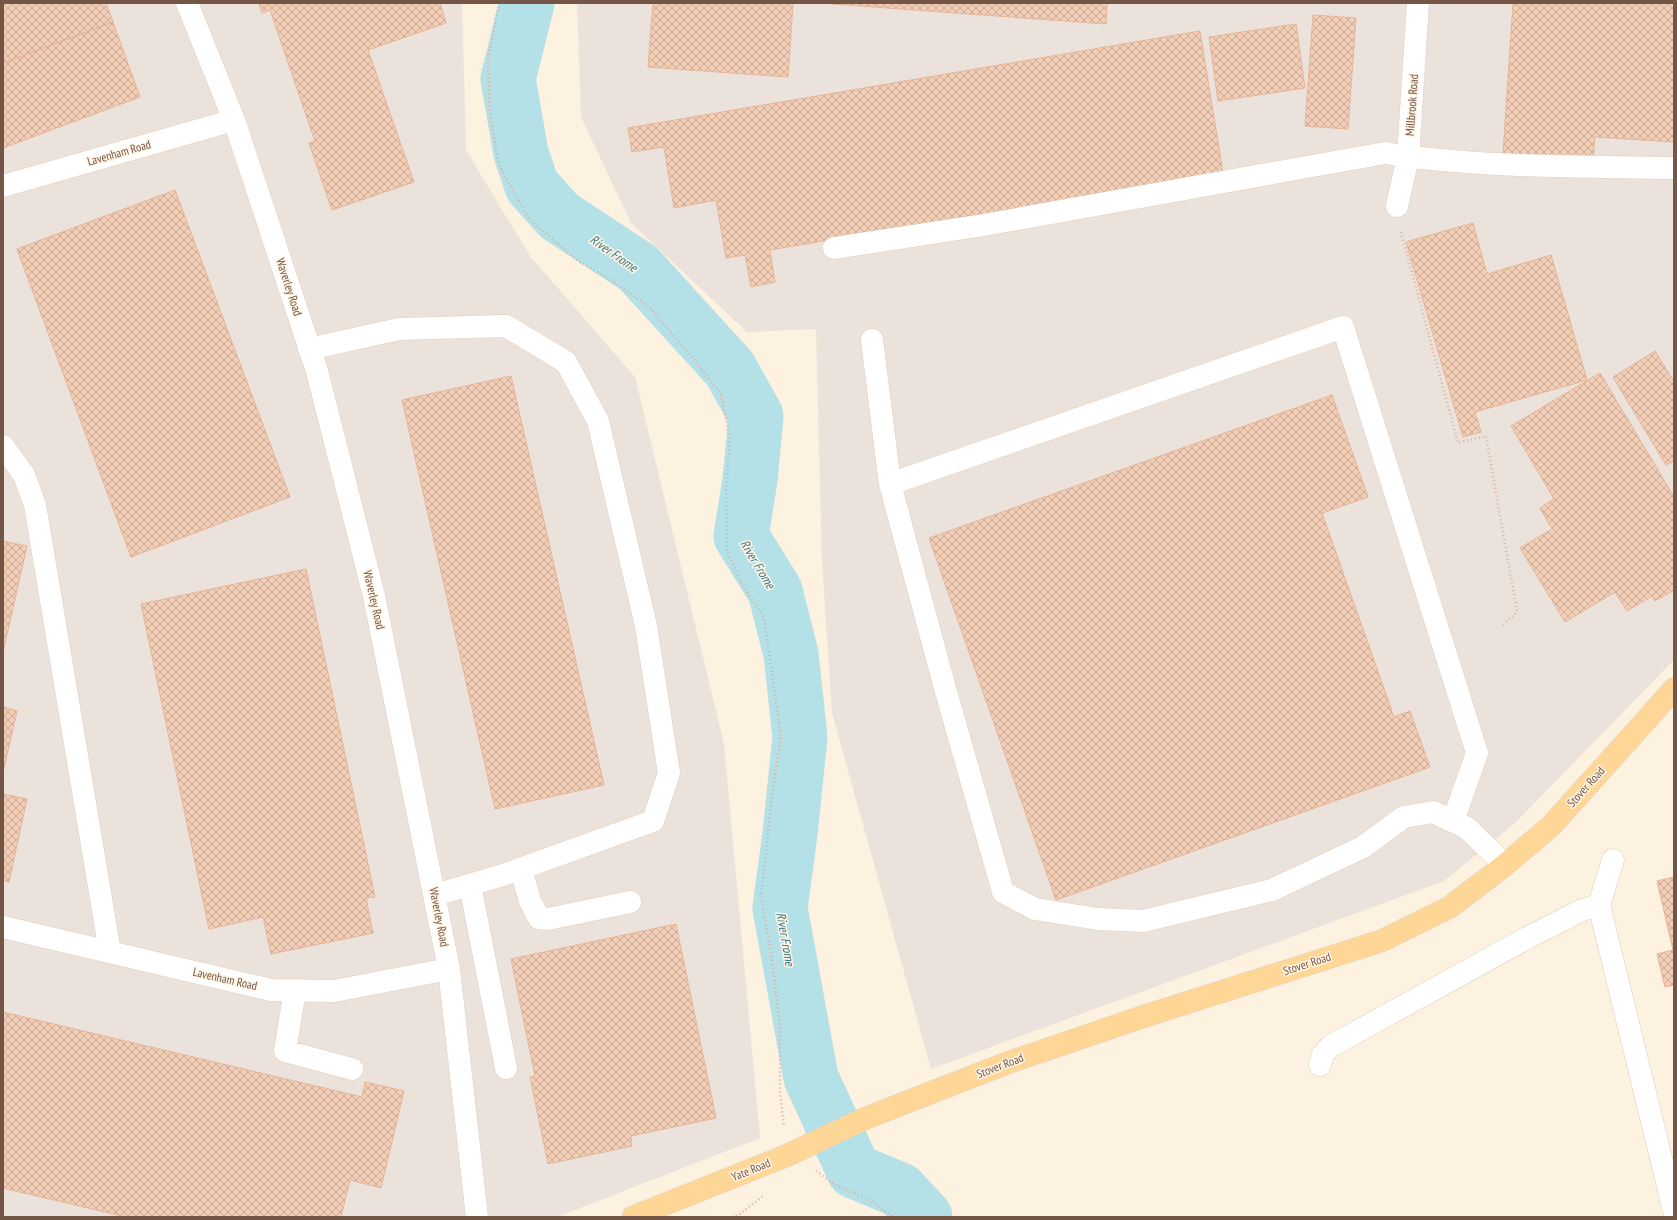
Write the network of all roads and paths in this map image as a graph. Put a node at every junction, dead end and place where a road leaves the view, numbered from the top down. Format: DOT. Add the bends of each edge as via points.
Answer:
graph roads {
  1 [pos="187,3"];
  2 [pos="500,3"];
  3 [pos="1418,3"];
  4 [pos="234,120"];
  5 [pos="1408,157"];
  6 [pos="1674,168"];
  7 [pos="3,186"];
  8 [pos="1397,206"];
  9 [pos="1403,243"];
  10 [pos="834,248"];
  11 [pos="872,340"];
  12 [pos="309,350"];
  13 [pos="3,446"];
  14 [pos="890,484"];
  15 [pos="1502,626"];
  16 [pos="1674,688"];
  17 [pos="1453,821"];
  18 [pos="1613,860"];
  19 [pos="1505,865"];
  20 [pos="521,869"];
  21 [pos="470,885"];
  22 [pos="435,895"];
  23 [pos="630,902"];
  24 [pos="1599,905"];
  25 [pos="3,927"];
  26 [pos="110,952"];
  27 [pos="450,968"];
  28 [pos="295,990"];
  29 [pos="1320,1065"];
  30 [pos="506,1068"];
  31 [pos="352,1069"];
  32 [pos="866,1118"];
  33 [pos="795,1151"];
  34 [pos="813,1170"];
  35 [pos="765,1194"];
  36 [pos="1674,1211"];
  37 [pos="477,1217"];
  38 [pos="633,1217"];
  39 [pos="732,1217"];
  40 [pos="894,1217"];
  1 -- 4 [label="street, Waverley Road"];
  2 -- 33 [label="path" via="488,60 490,113 499,165 529,219 578,261 611,280 650,308 721,394 730,438 726,488 727,551 742,584 764,618 781,737 761,895 780,1026 780,1093"];
  3 -- 5 [label="street, Millbrook Road"];
  4 -- 7 [label="street, Lavenham Road"];
  4 -- 12 [label="street, Waverley Road"];
  5 -- 6 [label="street" via="1508,164"];
  5 -- 8 [label="street, Millbrook Road"];
  5 -- 10 [label="street" via="1386,153 984,225"];
  9 -- 15 [label="path" via="1458,443 1486,436 1517,612"];
  11 -- 14 [label="street"];
  12 -- 20 [label="street" via="399,329 506,326 566,362 598,421 646,626 669,774 653,821"];
  12 -- 22 [label="street, Waverley Road" via="317,371 374,596"];
  13 -- 26 [label="street" via="24,475 35,505"];
  14 -- 17 [label="street" via="1003,892 1035,909 1098,920 1143,921 1272,890 1363,847 1404,817 1433,812"];
  14 -- 17 [label="street" via="1343,327 1477,753"];
  16 -- 19 [label="main road, Stover Road" via="1551,826"];
  17 -- 19 [label="street" via="1467,828"];
  18 -- 24 [label="street"];
  19 -- 32 [label="main road, Stover Road" via="1450,907 1381,941 1033,1054"];
  20 -- 21 [label="street"];
  20 -- 23 [label="street" via="530,901 539,918 548,919"];
  21 -- 22 [label="street"];
  21 -- 30 [label="street"];
  22 -- 27 [label="street, Waverley Road"];
  24 -- 29 [label="street" via="1582,910 1526,938 1331,1046 1323,1054"];
  24 -- 36 [label="street"];
  25 -- 26 [label="street, Lavenham Road"];
  26 -- 28 [label="street, Lavenham Road" via="270,990"];
  27 -- 28 [label="street, Lavenham Road" via="334,991"];
  27 -- 37 [label="street, Waverley Road"];
  28 -- 31 [label="street" via="285,1051"];
  32 -- 33 [label="main road, Yate Road"];
  33 -- 38 [label="main road, Yate Road"];
  34 -- 40 [label="path" via="835,1185 866,1198"];
  35 -- 39 [label="path" via="740,1214"];
}
